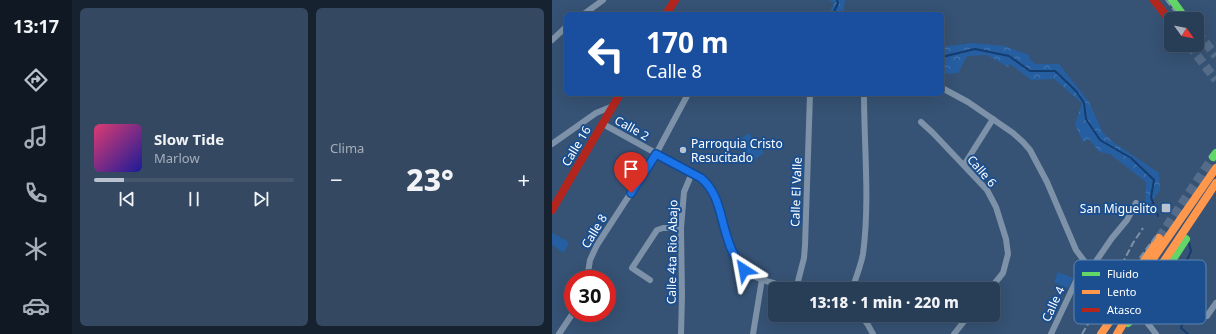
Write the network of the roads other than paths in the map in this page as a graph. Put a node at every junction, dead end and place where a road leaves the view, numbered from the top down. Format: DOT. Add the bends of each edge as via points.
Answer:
graph roads {
  1 [pos="603,0"];
  2 [pos="675,0"];
  3 [pos="1154,0"];
  4 [pos="1172,0"];
  5 [pos="587,12"];
  6 [pos="667,12"];
  7 [pos="1181,12"];
  8 [pos="1164,13"];
  9 [pos="564,29"];
  10 [pos="552,40"];
  11 [pos="944,89"];
  12 [pos="619,96"];
  13 [pos="687,96"];
  14 [pos="810,96"];
  15 [pos="864,96"];
  16 [pos="613,106"];
  17 [pos="993,119"];
  18 [pos="921,122"];
  19 [pos="603,124"];
  20 [pos="552,144"];
  21 [pos="656,154"];
  22 [pos="964,165"];
  23 [pos="1216,168"];
  24 [pos="692,173"];
  25 [pos="1216,182"];
  26 [pos="1215,195"];
  27 [pos="1136,203"];
  28 [pos="552,210"];
  29 [pos="681,228"];
  30 [pos="1159,238"];
  31 [pos="1084,260"];
  32 [pos="1097,260"];
  33 [pos="1145,260"];
  34 [pos="1153,260"];
  35 [pos="1164,260"];
  36 [pos="1173,260"];
  37 [pos="588,270"];
  38 [pos="762,279"];
  39 [pos="650,280"];
  40 [pos="772,282"];
  41 [pos="798,282"];
  42 [pos="854,282"];
  43 [pos="996,282"];
  44 [pos="1074,285"];
  45 [pos="1216,303"];
  46 [pos="1207,316"];
  47 [pos="567,322"];
  48 [pos="866,322"];
  49 [pos="963,322"];
  50 [pos="1124,324"];
  51 [pos="1128,324"];
  52 [pos="1148,324"];
  53 [pos="1107,326"];
  54 [pos="558,334"];
  55 [pos="681,334"];
  56 [pos="753,334"];
  57 [pos="873,334"];
  58 [pos="954,334"];
  59 [pos="1051,334"];
  60 [pos="1101,334"];
  61 [pos="1118,334"];
  62 [pos="1156,334"];
  1 -- 5 [label="street"];
  2 -- 6 [label="main road"];
  3 -- 8 [label="main road"];
  4 -- 7 [label="main road"];
  9 -- 10 [label="street"];
  11 -- 17 [label="street"];
  12 -- 16 [label="main road, Calle 16"];
  13 -- 21 [label="street, Calle 8"];
  14 -- 41 [label="street, Calle El Valle" via="805,246"];
  15 -- 42 [label="street" via="866,207 863,255"];
  16 -- 19 [label="main road, Calle 16"];
  16 -- 20 [label="street" via="596,113"];
  17 -- 22 [label="street"];
  17 -- 31 [label="street" via="1013,133 1030,150 1047,182 1071,241"];
  18 -- 22 [label="street, Calle 6"];
  19 -- 21 [label="street, Calle 2"];
  19 -- 28 [label="main road, Calle 16"];
  21 -- 24 [label="street, Calle 2"];
  21 -- 37 [label="street, Calle 8" via="597,245"];
  22 -- 43 [label="street, Calle 6" via="986,190 996,207 1007,243 1007,261 1003,273"];
  23 -- 34 [label="main road"];
  24 -- 29 [label="street, Calle 4ta Rio Abajo" via="684,192"];
  24 -- 38 [label="street, Calle 2" via="707,183 716,197 728,241 738,262 744,270"];
  25 -- 35 [label="main road"];
  26 -- 36 [label="main road"];
  27 -- 32 [label="street" via="1127,220"];
  29 -- 39 [label="street" via="657,230 632,268"];
  29 -- 55 [label="street, Calle 4ta Rio Abajo"];
  30 -- 33 [label="main road"];
  38 -- 40 [label="street, Calle 2"];
  38 -- 56 [label="street"];
  44 -- 59 [label="street, Calle 4"];
  45 -- 46 [label="street"];
  47 -- 54 [label="street"];
  48 -- 57 [label="street"];
  49 -- 58 [label="street"];
  50 -- 61 [label="main road"];
  51 -- 61 [label="main road"];
  52 -- 62 [label="street"];
  53 -- 60 [label="main road"];
}
